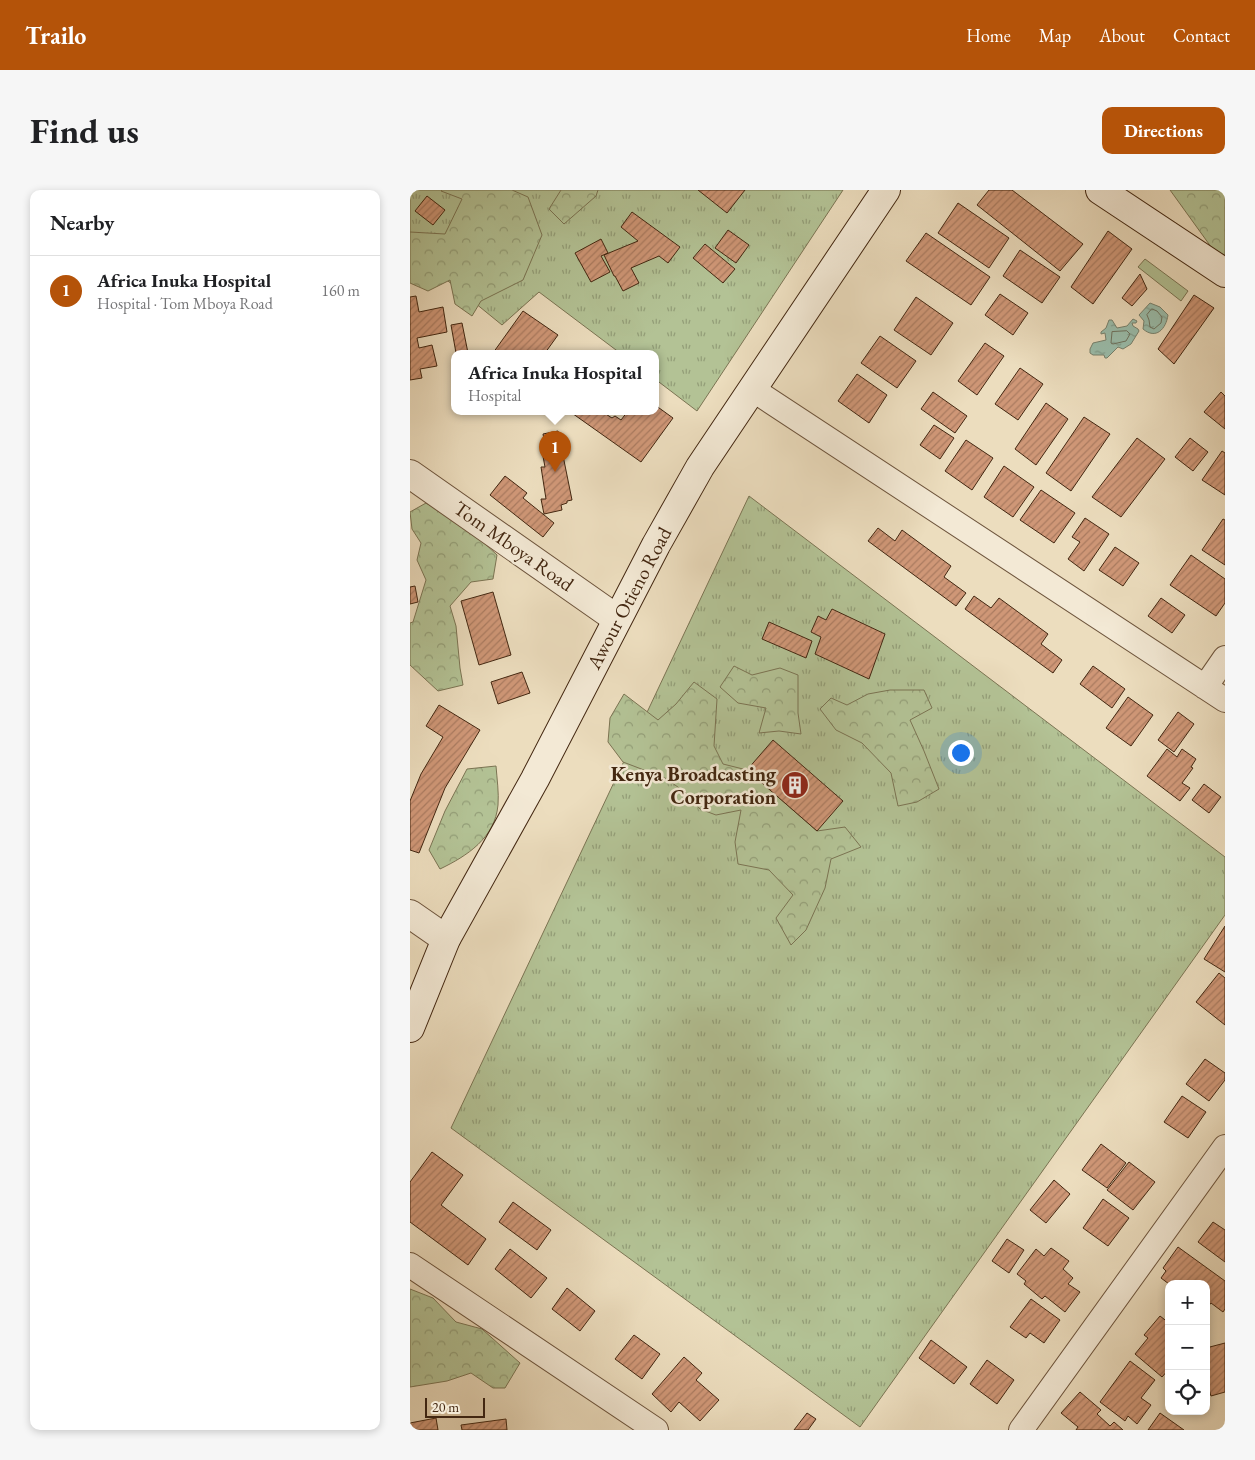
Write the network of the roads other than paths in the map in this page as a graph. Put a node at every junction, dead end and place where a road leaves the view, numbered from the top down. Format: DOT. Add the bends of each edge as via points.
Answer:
graph roads {
  1 [pos="886,190"];
  2 [pos="1100,190"];
  3 [pos="1225,273"];
  4 [pos="752,389"];
  5 [pos="410,474"];
  6 [pos="617,619"];
  7 [pos="1225,658"];
  8 [pos="1205,687"];
  9 [pos="1225,700"];
  10 [pos="410,914"];
  11 [pos="446,939"];
  12 [pos="410,1028"];
  13 [pos="1225,1147"];
  14 [pos="410,1265"];
  15 [pos="656,1430"];
  16 [pos="1021,1430"];
  1 -- 4 [label="main road, Awour Otieno Road"];
  2 -- 3 [label="main road"];
  4 -- 6 [label="main road, Awour Otieno Road" via="700,467"];
  4 -- 8 [label="street"];
  5 -- 6 [label="main road, Tom Mboya Road"];
  6 -- 11 [label="main road, Awour Otieno Road" via="535,779"];
  7 -- 8 [label="street"];
  8 -- 9 [label="street"];
  10 -- 11 [label="main road"];
  11 -- 12 [label="main road, Awour Otieno Road"];
  13 -- 16 [label="street"];
  14 -- 15 [label="street"];
}
